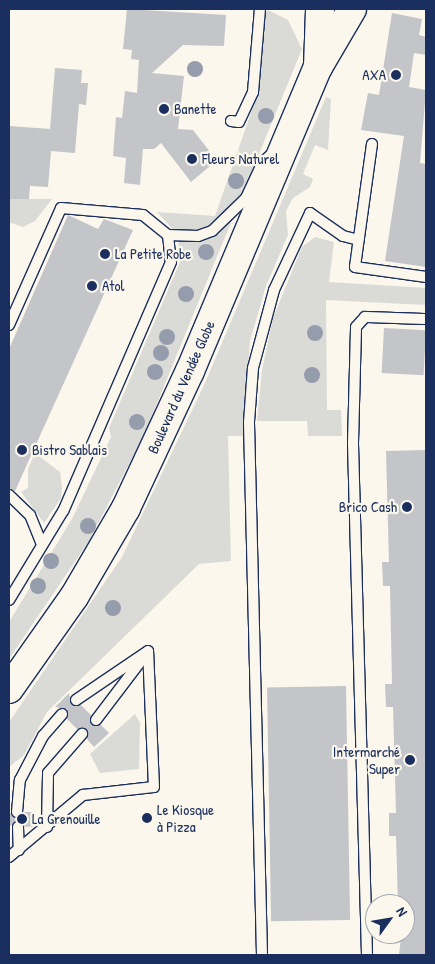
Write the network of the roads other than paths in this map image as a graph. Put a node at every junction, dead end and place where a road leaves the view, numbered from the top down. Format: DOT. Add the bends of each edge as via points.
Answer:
graph roads {
  1 [pos="260,9"];
  2 [pos="320,9"];
  3 [pos="336,9"];
  4 [pos="351,9"];
  5 [pos="318,67"];
  6 [pos="231,121"];
  7 [pos="285,143"];
  8 [pos="372,144"];
  9 [pos="168,235"];
  10 [pos="359,240"];
  11 [pos="426,277"];
  12 [pos="426,319"];
  13 [pos="9,325"];
  14 [pos="9,495"];
  15 [pos="42,545"];
  16 [pos="9,600"];
  17 [pos="148,652"];
  18 [pos="9,689"];
  19 [pos="76,700"];
  20 [pos="62,714"];
  21 [pos="96,720"];
  22 [pos="82,734"];
  23 [pos="32,761"];
  24 [pos="45,782"];
  25 [pos="18,812"];
  26 [pos="18,827"];
  27 [pos="47,827"];
  28 [pos="19,850"];
  29 [pos="9,857"];
  30 [pos="262,955"];
  31 [pos="367,955"];
  1 -- 6 [label="lane" via="253,92 240,122"];
  2 -- 5 [label="main road, Boulevard du Vendée Globe"];
  3 -- 4 [label="main road"];
  4 -- 5 [label="main road, Boulevard du Vendée Globe"];
  5 -- 7 [label="main road, Boulevard du Vendée Globe"];
  7 -- 9 [label="lane" via="263,162 237,209 212,231 198,236"];
  7 -- 18 [label="main road, Boulevard du Vendée Globe" via="182,389 126,508 74,597"];
  8 -- 10 [label="lane"];
  9 -- 13 [label="lane" via="142,215 61,208"];
  9 -- 15 [label="lane" via="171,262 63,511"];
  10 -- 11 [label="lane" via="356,267"];
  10 -- 30 [label="lane" via="343,236 310,214 265,316 254,368 249,422"];
  12 -- 31 [label="lane" via="365,317 356,327 353,443"];
  14 -- 15 [label="lane" via="30,515"];
  15 -- 16 [label="lane"];
  17 -- 19 [label="lane"];
  17 -- 21 [label="lane"];
  17 -- 27 [label="lane" via="154,787 83,795"];
  20 -- 23 [label="lane" via="43,736"];
  22 -- 24 [label="lane" via="52,766"];
  23 -- 24 [label="lane"];
  23 -- 25 [label="lane" via="18,786"];
  24 -- 27 [label="lane"];
  26 -- 28 [label="lane"];
  27 -- 28 [label="lane"];
  28 -- 29 [label="lane"];
}
